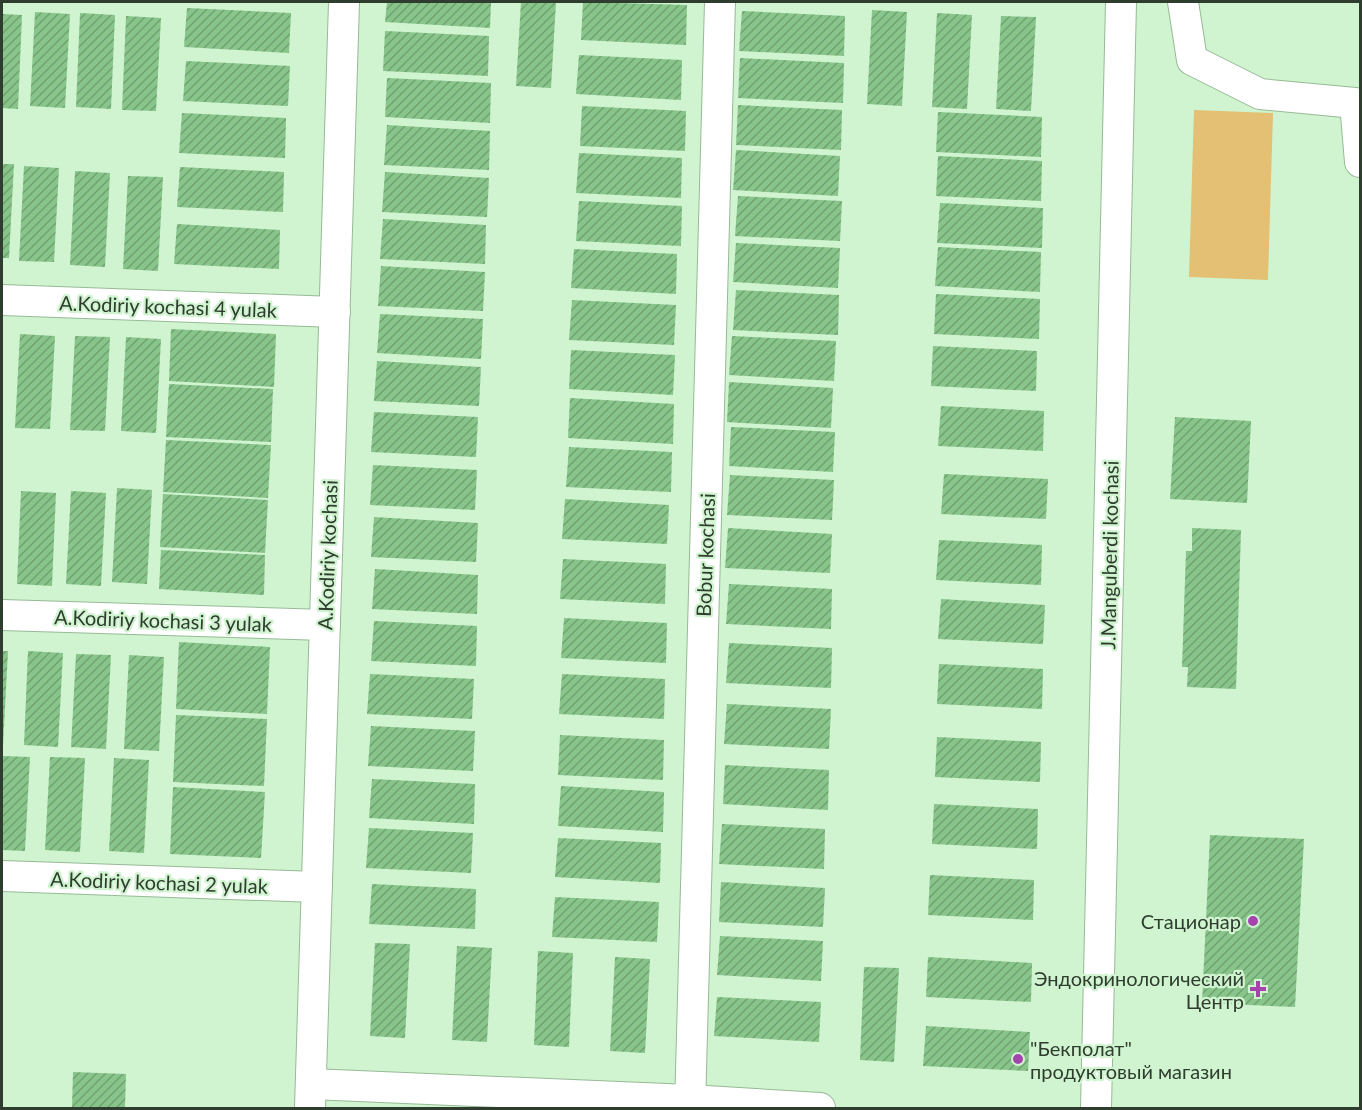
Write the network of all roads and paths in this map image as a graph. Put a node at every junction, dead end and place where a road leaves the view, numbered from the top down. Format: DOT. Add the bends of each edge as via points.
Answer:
graph roads {
  1 [pos="344,2"];
  2 [pos="720,2"];
  3 [pos="1121,2"];
  4 [pos="1183,2"];
  5 [pos="1360,162"];
  6 [pos="2,300"];
  7 [pos="335,312"];
  8 [pos="2,615"];
  9 [pos="325,625"];
  10 [pos="2,876"];
  11 [pos="317,887"];
  12 [pos="310,1096"];
  13 [pos="690,1104"];
  14 [pos="820,1108"];
  15 [pos="1096,1108"];
  1 -- 7 [label="street, A.Kodiriy kochasi"];
  2 -- 13 [label="street, Bobur kochasi"];
  3 -- 15 [label="street, J.Manguberdi kochasi"];
  4 -- 5 [label="street" via="1192,60 1260,94 1355,103"];
  6 -- 7 [label="street, A.Kodiriy kochasi 4 yulak"];
  7 -- 9 [label="street, A.Kodiriy kochasi"];
  8 -- 9 [label="street, A.Kodiriy kochasi 3 yulak"];
  9 -- 11 [label="street, A.Kodiriy kochasi"];
  10 -- 11 [label="street, A.Kodiriy kochasi 2 yulak"];
  11 -- 12 [label="street, A.Kodiriy kochasi"];
  12 -- 13 [label="street"];
  13 -- 14 [label="street"];
}
